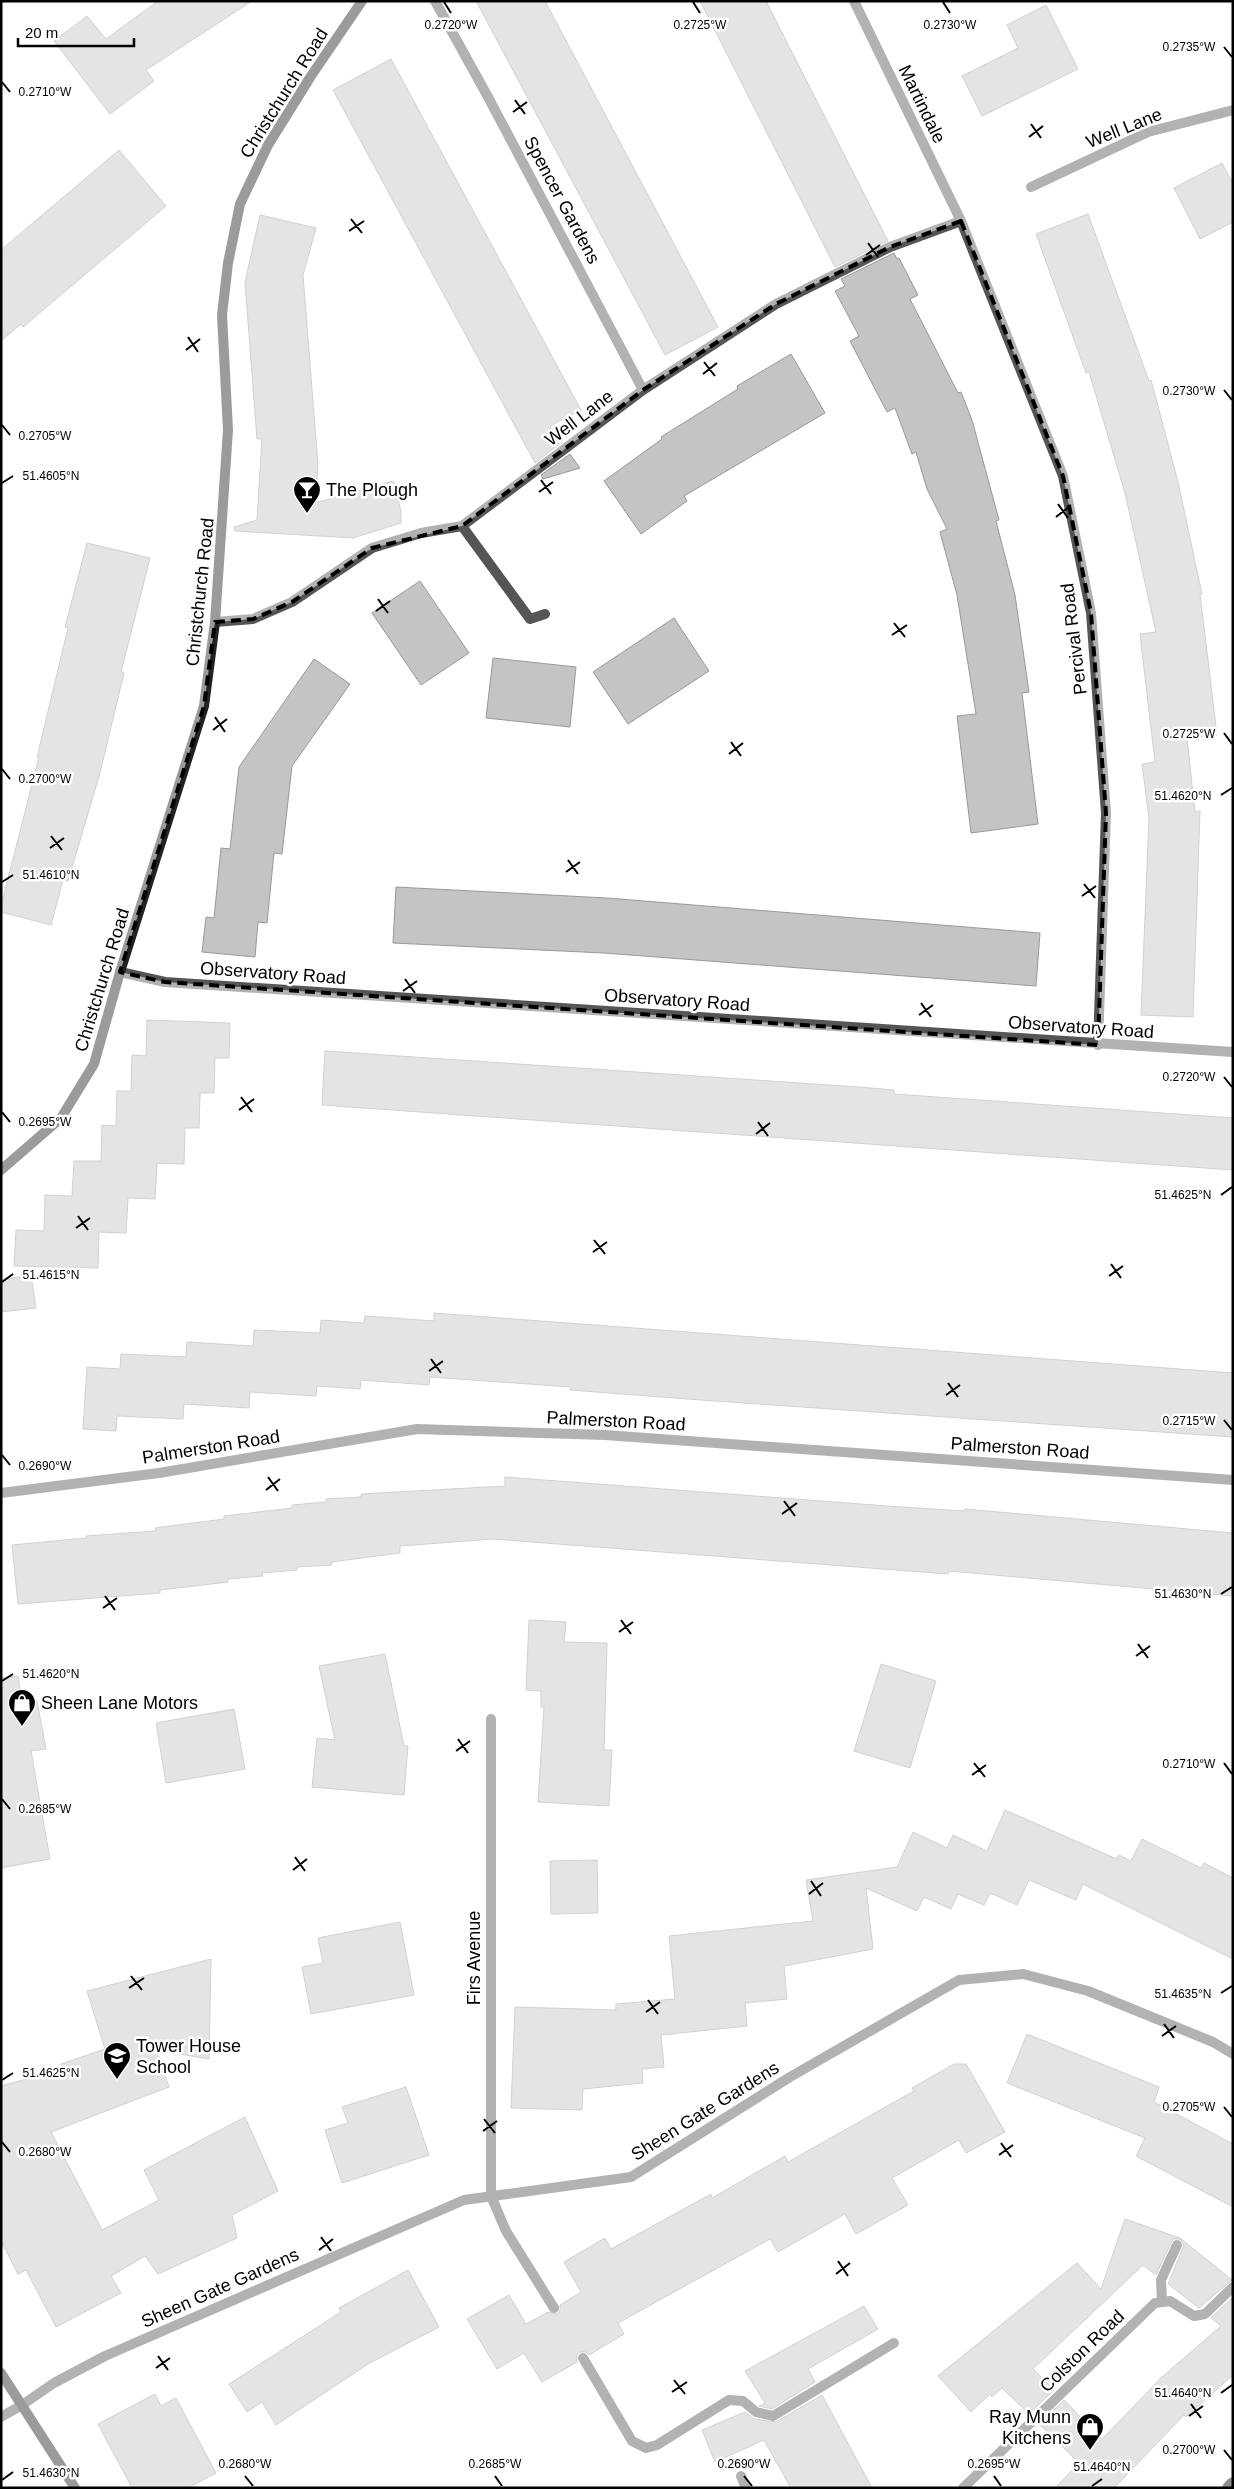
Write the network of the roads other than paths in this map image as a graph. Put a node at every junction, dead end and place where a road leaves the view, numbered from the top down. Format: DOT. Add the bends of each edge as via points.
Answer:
graph roads {
  1 [pos="362,1"];
  2 [pos="435,1"];
  3 [pos="854,1"];
  4 [pos="1233,110"];
  5 [pos="1032,187"];
  6 [pos="961,220"];
  7 [pos="644,390"];
  8 [pos="462,526"];
  9 [pos="545,614"];
  10 [pos="215,622"];
  11 [pos="120,972"];
  12 [pos="1098,1045"];
  13 [pos="1233,1052"];
  14 [pos="1,1170"];
  15 [pos="1233,1480"];
  16 [pos="1,1493"];
  17 [pos="491,1719"];
  18 [pos="1233,2054"];
  19 [pos="491,2196"];
  20 [pos="1177,2246"];
  21 [pos="1233,2287"];
  22 [pos="1162,2302"];
  23 [pos="554,2308"];
  24 [pos="894,2343"];
  25 [pos="583,2358"];
  26 [pos="1,2373"];
  27 [pos="22,2405"];
  28 [pos="1,2416"];
  29 [pos="741,2476"];
  30 [pos="1233,2485"];
  31 [pos="75,2488"];
  32 [pos="746,2488"];
  33 [pos="963,2488"];
  34 [pos="1230,2488"];
  1 -- 10 [label="street, Christchurch Road" via="273,137 240,204 222,314 228,430"];
  2 -- 7 [label="street, Spencer Gardens"];
  3 -- 6 [label="street, Martindale"];
  4 -- 5 [label="street, Well Lane" via="1148,132"];
  6 -- 7 [label="street, Well Lane" via="890,246 776,304"];
  6 -- 12 [label="street, Percival Road" via="1063,476 1092,613 1106,813"];
  7 -- 8 [label="street, Well Lane"];
  8 -- 9 [label="street" via="530,619"];
  8 -- 10 [label="street, Well Lane" via="421,533 372,548 292,602 253,619"];
  10 -- 11 [label="street, Christchurch Road" via="204,706"];
  11 -- 12 [label="street, Observatory Road" via="165,982"];
  11 -- 14 [label="street, Christchurch Road" via="94,1064 61,1118"];
  12 -- 13 [label="street, Observatory Road"];
  15 -- 16 [label="street, Palmerston Road" via="605,1435 418,1429 159,1473"];
  17 -- 19 [label="street, Firs Avenue"];
  18 -- 19 [label="street, Sheen Gate Gardens" via="1213,2042 1078,1988 1023,1974 959,1980 790,2078 631,2176"];
  19 -- 23 [label="street" via="506,2231"];
  19 -- 27 [label="street, Sheen Gate Gardens" via="464,2200 105,2356 54,2383"];
  20 -- 22 [label="street" via="1161,2280"];
  21 -- 22 [label="street" via="1205,2314 1194,2316 1170,2301"];
  22 -- 33 [label="street, Colston Road" via="1155,2303"];
  24 -- 25 [label="street" via="773,2416 756,2412 743,2401 730,2400 658,2445 646,2448 632,2441"];
  26 -- 27 [label="street"];
  27 -- 28 [label="street, Sheen Gate Gardens"];
  27 -- 31 [label="street"];
  29 -- 32 [label="street"];
  30 -- 34 [label="highway"];
}
